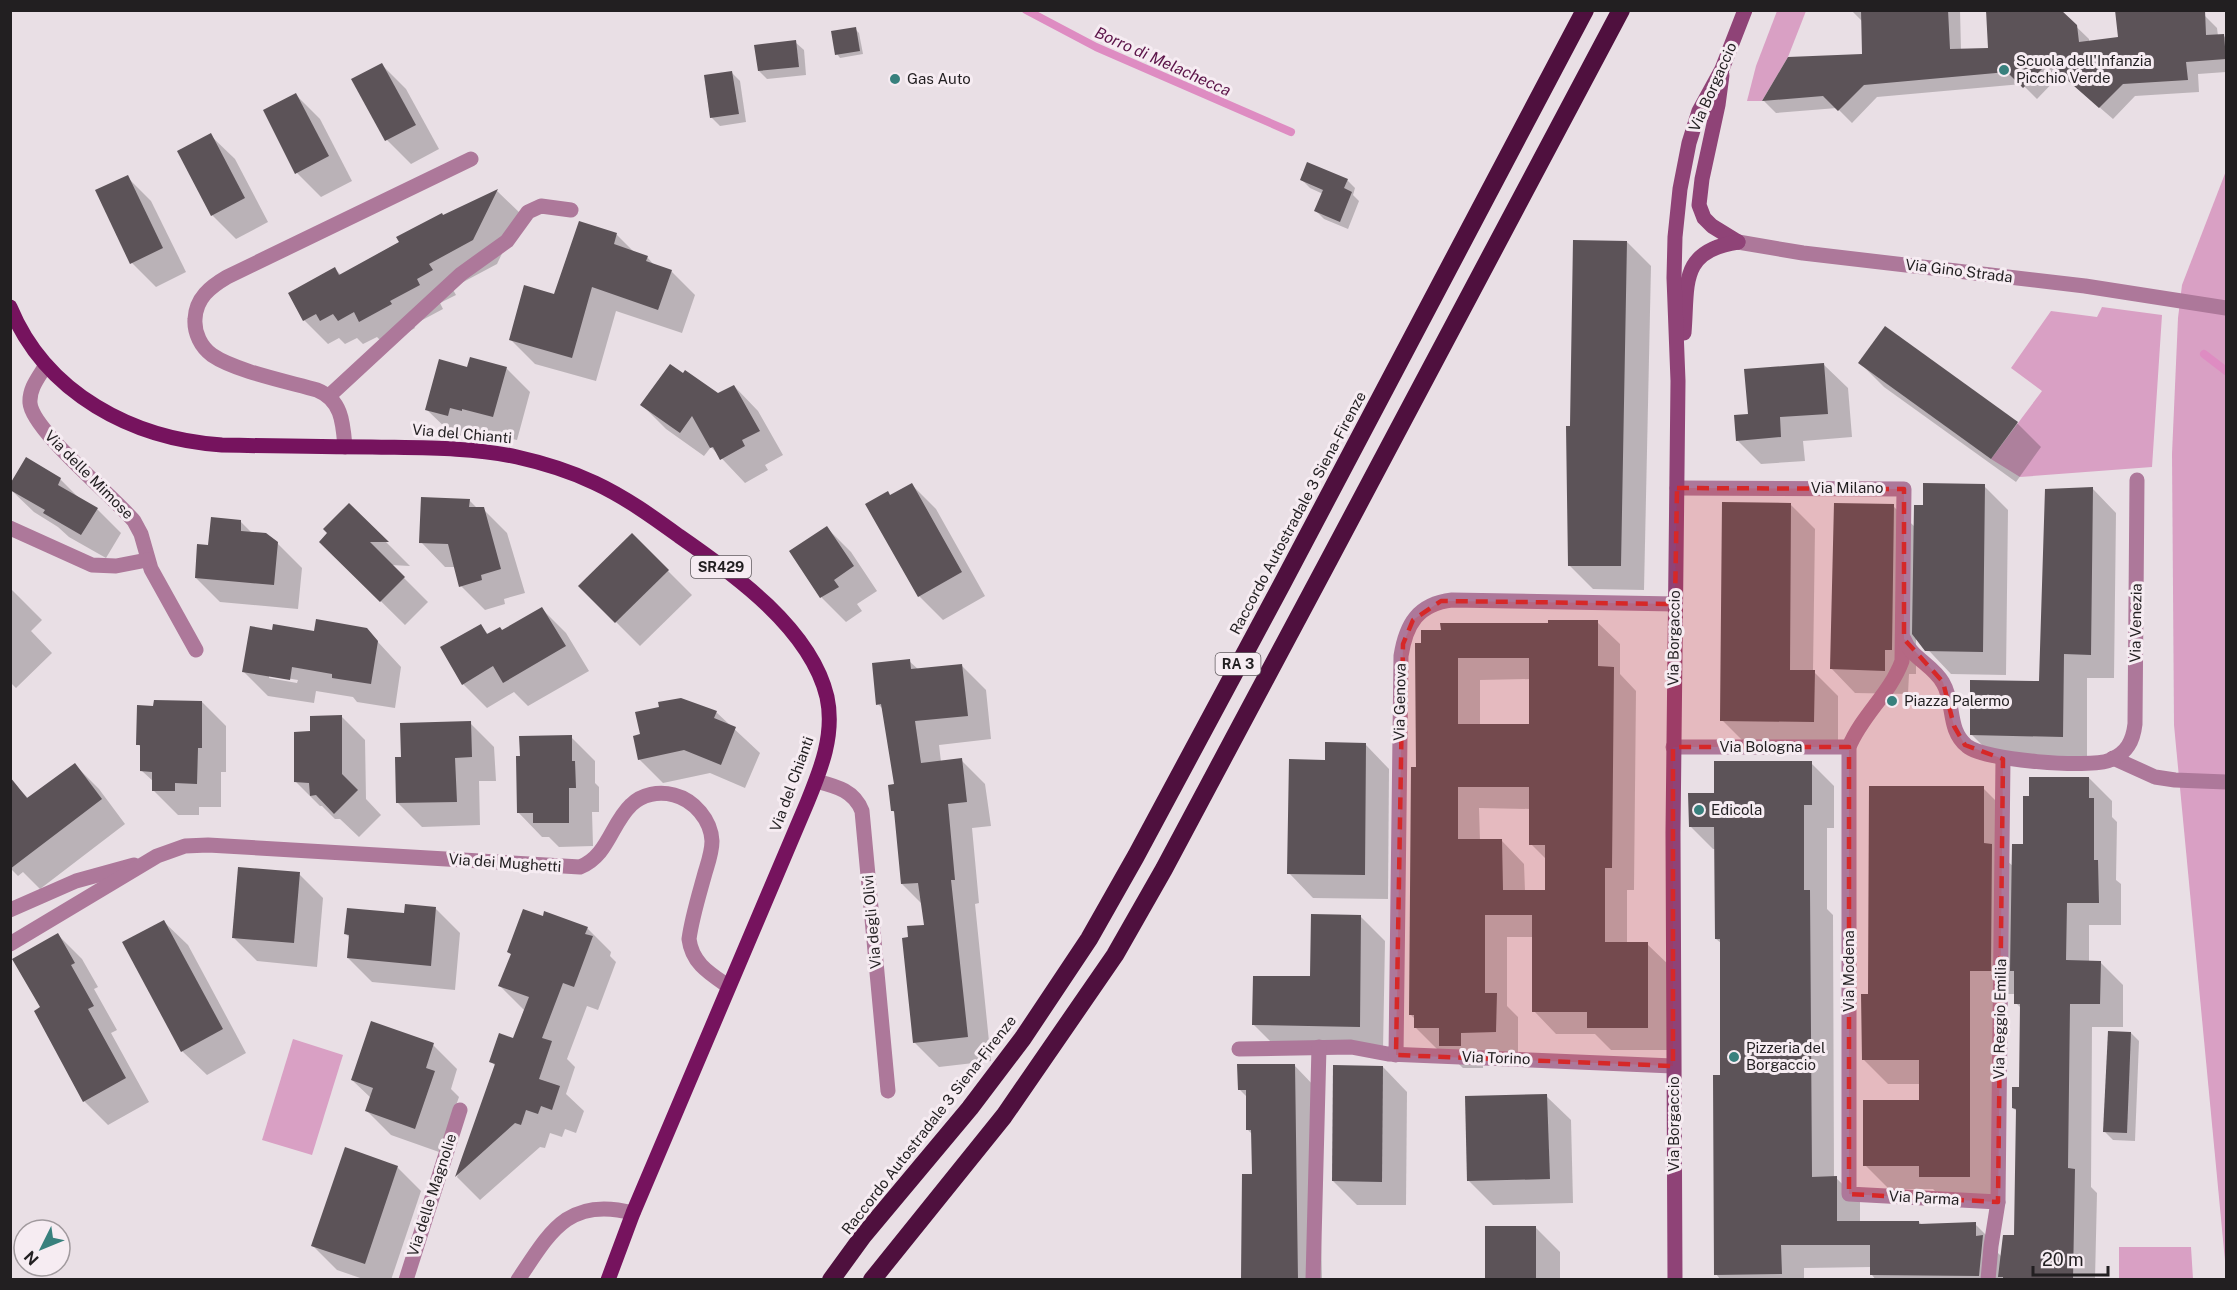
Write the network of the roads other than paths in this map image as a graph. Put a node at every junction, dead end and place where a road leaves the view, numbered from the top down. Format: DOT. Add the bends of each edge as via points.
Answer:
graph roads {
  1 [pos="1585,10"];
  2 [pos="1621,10"];
  3 [pos="1745,10"];
  4 [pos="1722,69"];
  5 [pos="471,159"];
  6 [pos="571,210"];
  7 [pos="1738,242"];
  8 [pos="10,307"];
  9 [pos="2226,308"];
  10 [pos="46,365"];
  11 [pos="1678,381"];
  12 [pos="329,396"];
  13 [pos="345,447"];
  14 [pos="2137,480"];
  15 [pos="1677,488"];
  16 [pos="10,528"];
  17 [pos="147,560"];
  18 [pos="1675,604"];
  19 [pos="1904,639"];
  20 [pos="196,650"];
  21 [pos="1673,747"];
  22 [pos="1849,747"];
  23 [pos="2114,758"];
  24 [pos="2003,759"];
  25 [pos="816,781"];
  26 [pos="2226,782"];
  27 [pos="149,861"];
  28 [pos="10,910"];
  29 [pos="10,944"];
  30 [pos="729,986"];
  31 [pos="1319,1047"];
  32 [pos="1239,1048"];
  33 [pos="1396,1055"];
  34 [pos="1673,1065"];
  35 [pos="888,1092"];
  36 [pos="460,1110"];
  37 [pos="1850,1194"];
  38 [pos="1998,1202"];
  39 [pos="633,1213"];
  40 [pos="406,1280"];
  41 [pos="518,1280"];
  42 [pos="608,1280"];
  43 [pos="831,1280"];
  44 [pos="872,1280"];
  45 [pos="1313,1280"];
  46 [pos="1675,1280"];
  47 [pos="1988,1280"];
  1 -- 43 [label="highway, Raccordo Autostradale 3 Siena-Firenze / RA 3" via="1089,939 970,1108"];
  2 -- 44 [label="highway, RA 3" via="1164,869 1114,955 1004,1116"];
  3 -- 4 [label="main road, Via Borgaccio"];
  4 -- 7 [label="main road" via="1719,105 1699,205 1712,226"];
  4 -- 11 [label="main road, Via Borgaccio" via="1696,119 1680,189 1674,278"];
  5 -- 12 [label="street" via="226,277 208,289 198,304 195,328 211,354"];
  6 -- 12 [label="street" via="541,206 528,212 507,241 461,274"];
  7 -- 9 [label="street, Via Gino Strada"];
  7 -- 11 [label="main road" via="1715,247 1693,263"];
  8 -- 10 [label="main road, Via del Chianti / SR429" via="22,333"];
  10 -- 13 [label="main road, Via del Chianti / SR429" via="93,404 165,437 222,445"];
  10 -- 17 [label="street, Via delle Mimose" via="31,392 33,414 134,521"];
  11 -- 15 [label="main road, Via Borgaccio"];
  12 -- 13 [label="street" via="339,411"];
  13 -- 25 [label="main road, Via del Chianti / SR429" via="457,449 537,461 597,484 657,520 757,596 813,664 824,687 830,723"];
  14 -- 23 [label="street, Via Venezia" via="2135,724 2129,744"];
  15 -- 18 [label="main road, Via Borgaccio"];
  15 -- 19 [label="street, Via Milano" via="1904,489"];
  16 -- 17 [label="street" via="93,565 116,566"];
  17 -- 20 [label="street, Via delle Mimose"];
  18 -- 21 [label="main road, Via Borgaccio"];
  18 -- 33 [label="street, Via Genova" via="1452,600 1430,605 1413,620 1401,656"];
  19 -- 22 [label="street" via="1896,677 1862,721"];
  19 -- 24 [label="street" via="1943,682 1953,726 1965,745"];
  21 -- 22 [label="street, Via Bologna"];
  21 -- 34 [label="main road, Via Borgaccio"];
  22 -- 37 [label="street, Via Modena"];
  23 -- 24 [label="street" via="2096,763"];
  23 -- 26 [label="street" via="2148,774 2175,780"];
  24 -- 38 [label="street, Via Reggio Emilia"];
  25 -- 30 [label="main road, Via del Chianti / SR429"];
  25 -- 35 [label="street, Via degli Olivi" via="850,793 862,811"];
  27 -- 28 [label="street, Via dei Mughetti" via="76,880"];
  27 -- 29 [label="street, Via dei Mughetti"];
  27 -- 30 [label="street, Via dei Mughetti" via="196,844 580,867 605,847 631,805 646,796 669,794 695,806 710,830 711,850 689,939 698,963"];
  30 -- 39 [label="main road, Via del Chianti / SR429"];
  31 -- 32 [label="street, Via Torino"];
  31 -- 33 [label="street, Via Torino" via="1358,1047"];
  31 -- 45 [label="street"];
  33 -- 34 [label="street, Via Torino"];
  34 -- 46 [label="main road, Via Borgaccio"];
  36 -- 40 [label="street, Via delle Magnolie"];
  37 -- 38 [label="street, Via Parma"];
  38 -- 47 [label="street, Via Reggio Emilia"];
  39 -- 41 [label="street" via="602,1207 576,1214 547,1238"];
  39 -- 42 [label="main road, Via del Chianti / SR429"];
}
